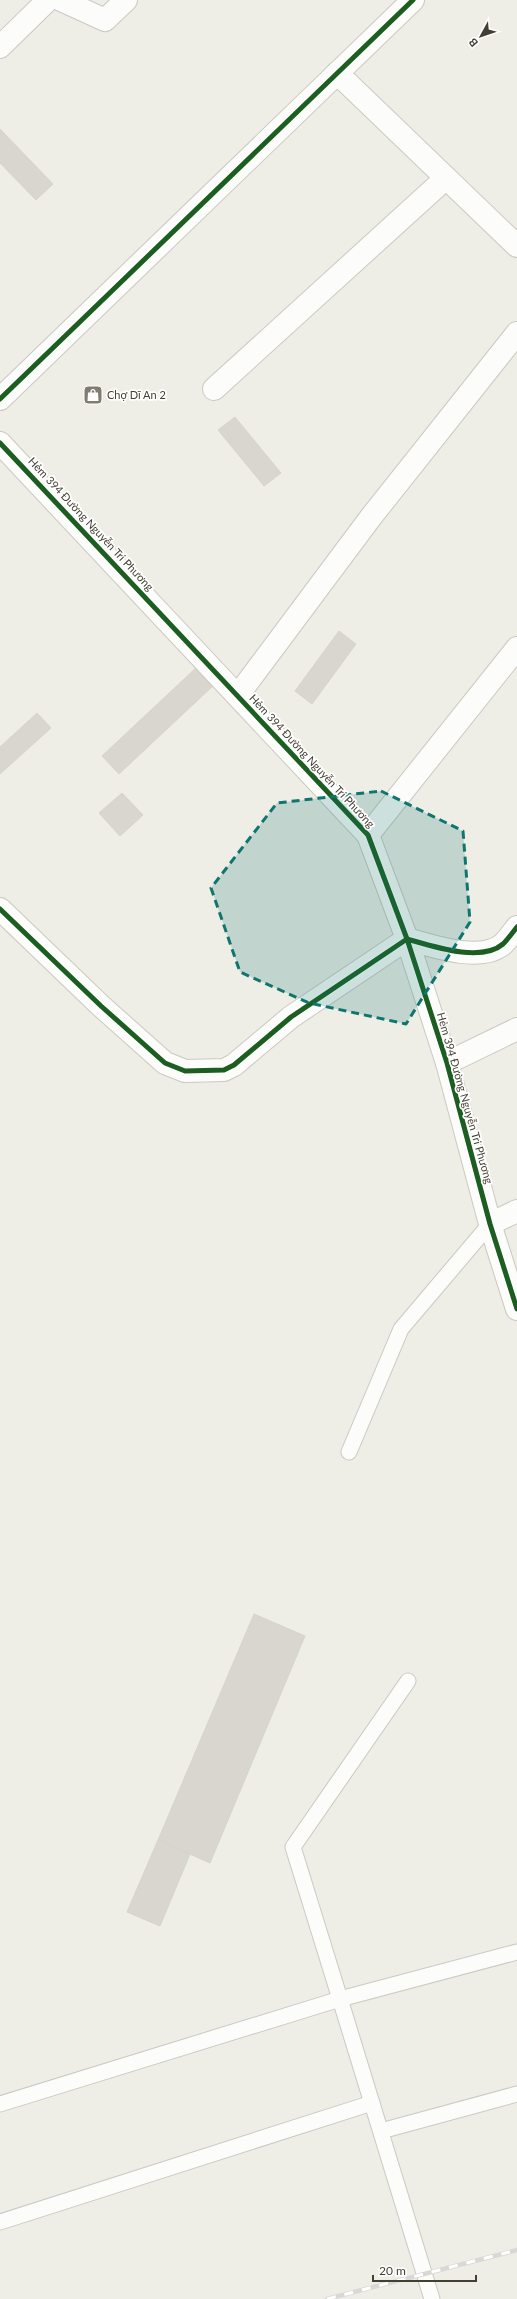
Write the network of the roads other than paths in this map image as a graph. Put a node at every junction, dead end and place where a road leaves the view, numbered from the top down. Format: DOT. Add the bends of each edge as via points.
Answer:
graph roads {
  1 [pos="48,0"];
  2 [pos="61,0"];
  3 [pos="126,0"];
  4 [pos="413,0"];
  5 [pos="0,47"];
  6 [pos="337,73"];
  7 [pos="446,178"];
  8 [pos="517,246"];
  9 [pos="517,333"];
  10 [pos="214,389"];
  11 [pos="0,398"];
  12 [pos="0,443"];
  13 [pos="517,648"];
  14 [pos="238,695"];
  15 [pos="368,836"];
  16 [pos="0,909"];
  17 [pos="517,927"];
  18 [pos="407,939"];
  19 [pos="517,1029"];
  20 [pos="447,1063"];
  21 [pos="517,1211"];
  22 [pos="490,1224"];
  23 [pos="517,1309"];
  24 [pos="349,1452"];
  25 [pos="408,1681"];
  26 [pos="517,1952"];
  27 [pos="340,1999"];
  28 [pos="517,2094"];
  29 [pos="372,2103"];
  30 [pos="0,2104"];
  31 [pos="381,2131"];
  32 [pos="0,2222"];
  33 [pos="432,2299"];
  1 -- 5 [label="street"];
  2 -- 3 [label="street" via="105,20"];
  4 -- 6 [label="street"];
  6 -- 7 [label="street"];
  6 -- 11 [label="street"];
  7 -- 8 [label="street"];
  7 -- 10 [label="street"];
  9 -- 14 [label="street" via="371,517"];
  12 -- 14 [label="street, Hẻm 394 Đường Nguyễn Tri Phương"];
  13 -- 15 [label="street"];
  14 -- 15 [label="street, Hẻm 394 Đường Nguyễn Tri Phương"];
  15 -- 18 [label="street, Hẻm 394 Đường Nguyễn Tri Phương"];
  16 -- 18 [label="street" via="165,1064 185,1071 224,1070 234,1065 291,1017"];
  17 -- 18 [label="street" via="502,945 478,953 454,952"];
  18 -- 20 [label="street, Hẻm 394 Đường Nguyễn Tri Phương"];
  19 -- 20 [label="street"];
  20 -- 22 [label="street, Hẻm 394 Đường Nguyễn Tri Phương"];
  21 -- 22 [label="street"];
  22 -- 23 [label="street, Hẻm 394 Đường Nguyễn Tri Phương"];
  22 -- 24 [label="lane" via="401,1329"];
  25 -- 27 [label="lane" via="293,1847"];
  26 -- 27 [label="lane"];
  27 -- 29 [label="lane"];
  27 -- 30 [label="lane"];
  28 -- 31 [label="lane"];
  29 -- 31 [label="lane"];
  29 -- 32 [label="lane"];
  31 -- 33 [label="lane"];
}
